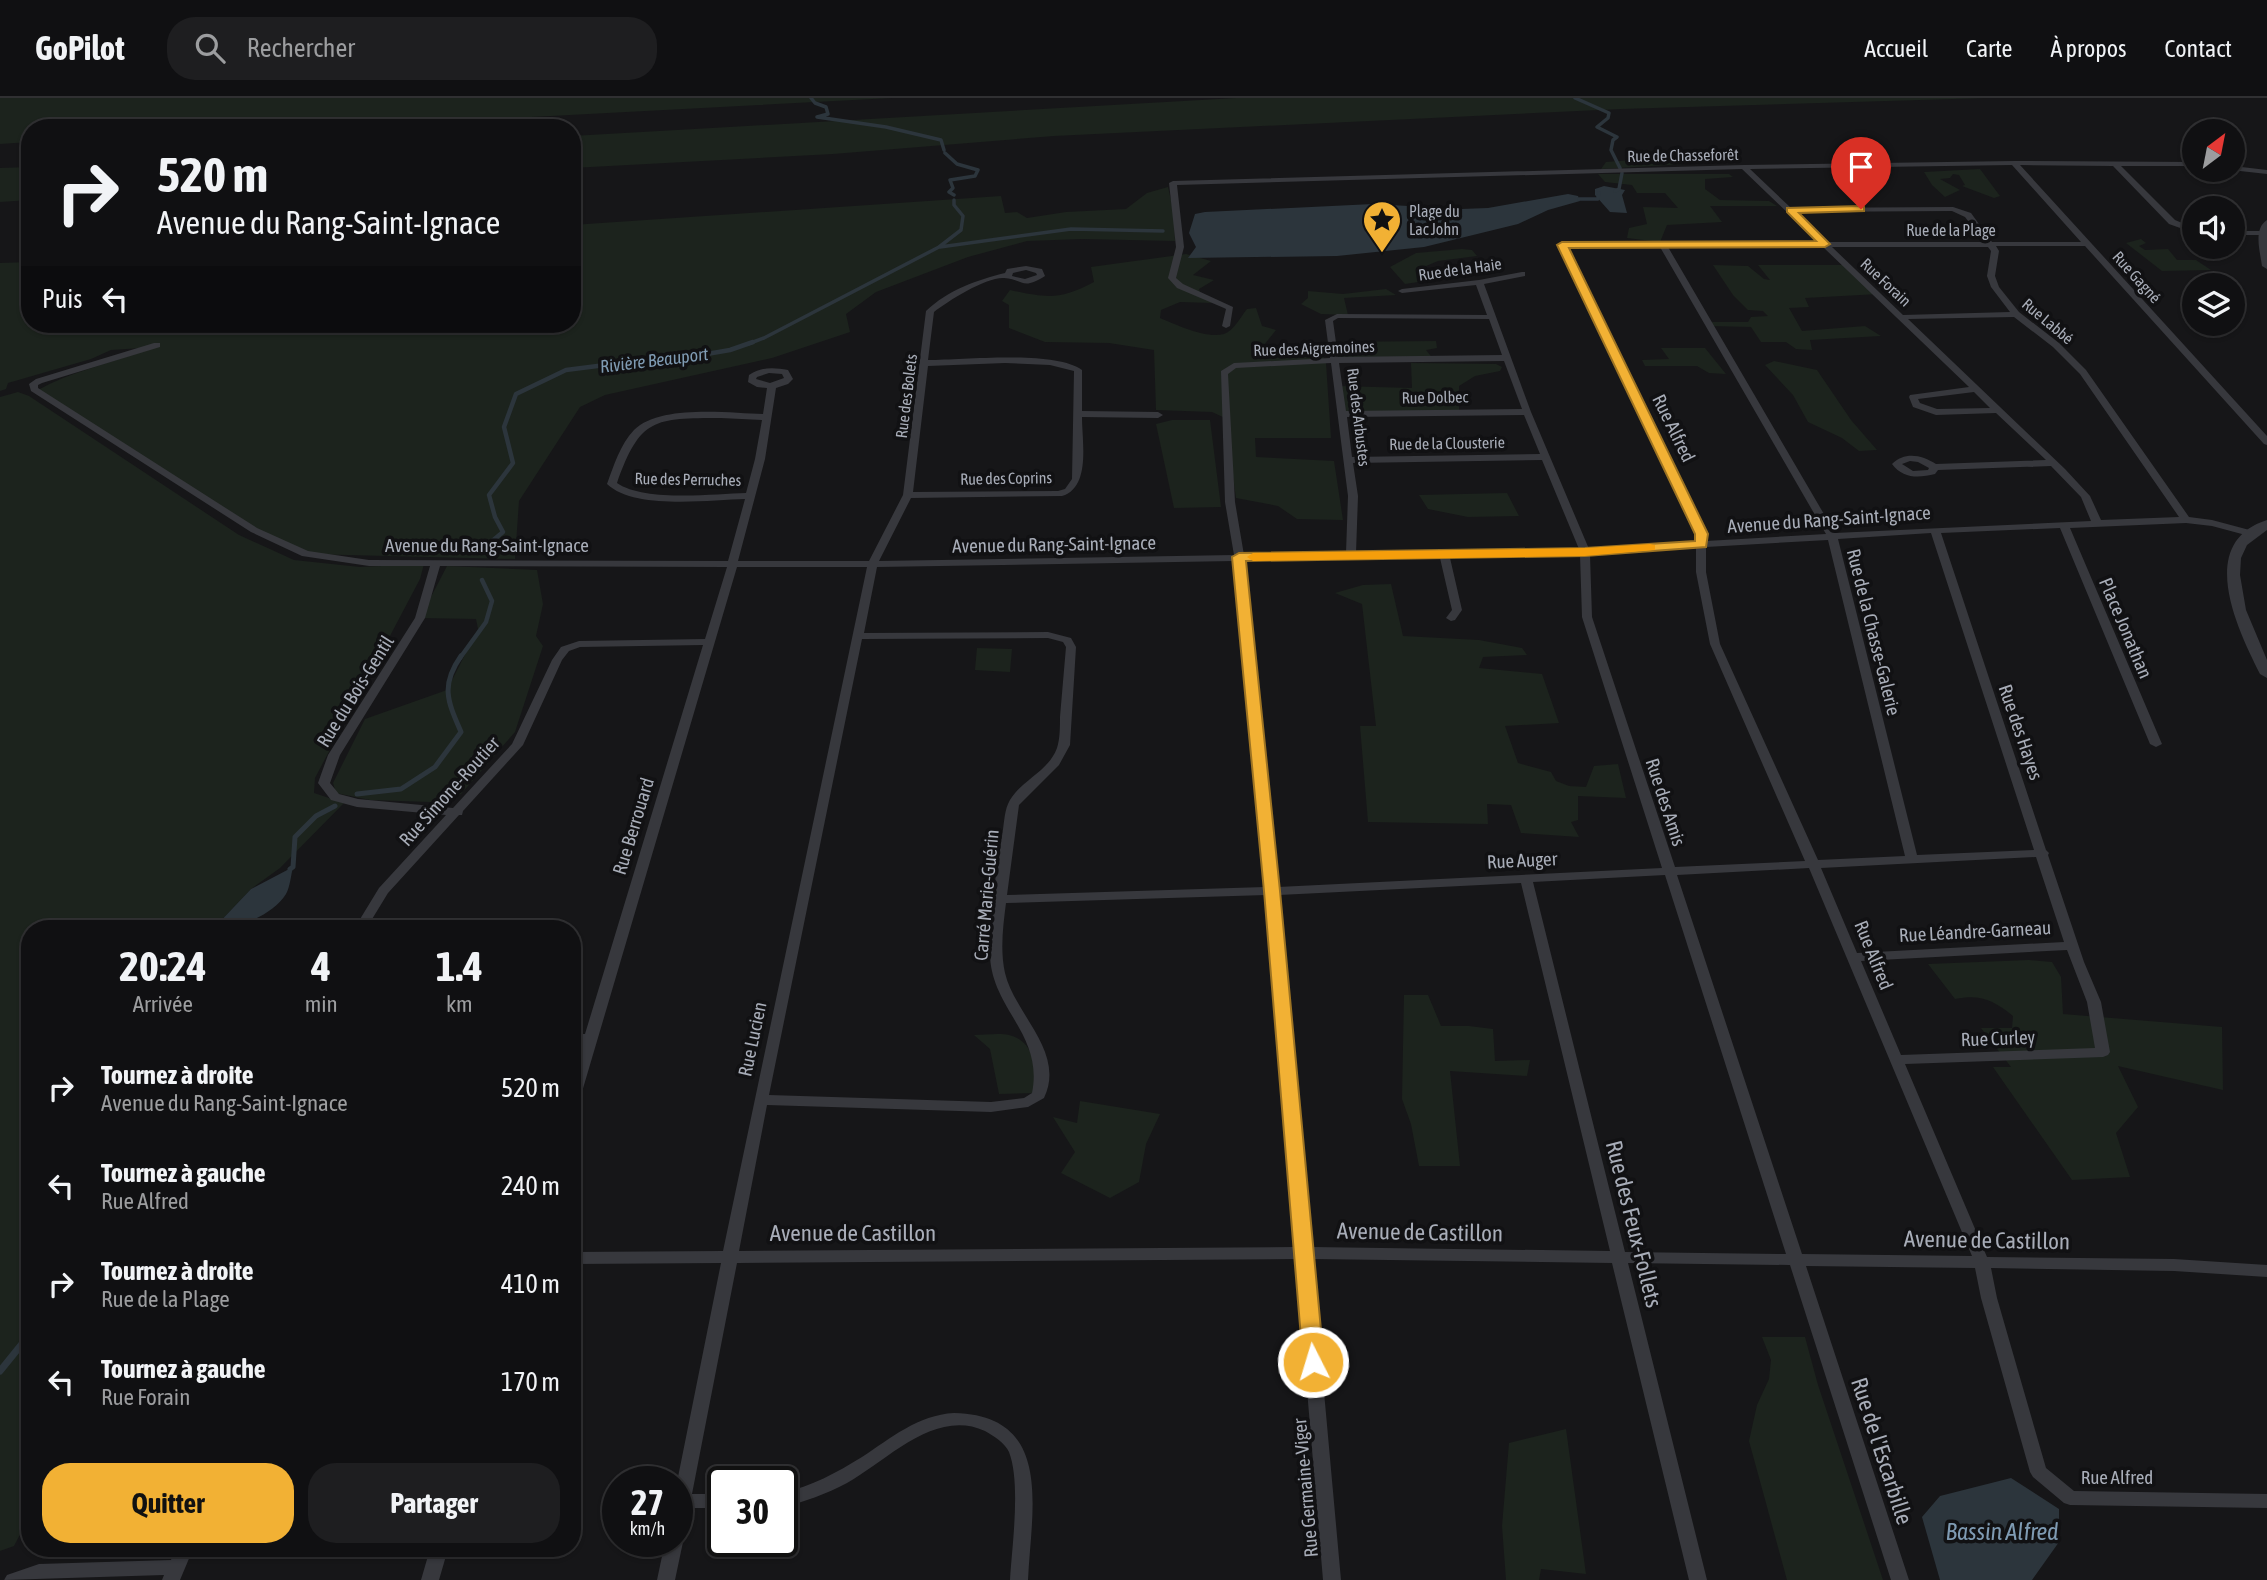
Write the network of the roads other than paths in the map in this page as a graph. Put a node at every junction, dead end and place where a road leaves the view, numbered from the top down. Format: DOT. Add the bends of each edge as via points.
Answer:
graph roads {
  1 [pos="2014,163"];
  2 [pos="2114,163"];
  3 [pos="2182,164"];
  4 [pos="1744,167"];
  5 [pos="2245,169"];
  6 [pos="2267,172"];
  7 [pos="1790,210"];
  8 [pos="2182,226"];
  9 [pos="2265,228"];
  10 [pos="2245,231"];
  11 [pos="1663,244"];
  12 [pos="1825,244"];
  13 [pos="1992,244"];
  14 [pos="2089,244"];
  15 [pos="1562,245"];
  16 [pos="2267,266"];
  17 [pos="1522,274"];
  18 [pos="1006,275"];
  19 [pos="1479,282"];
  20 [pos="1402,291"];
  21 [pos="2016,314"];
  22 [pos="1490,317"];
  23 [pos="1903,317"];
  24 [pos="1226,326"];
  25 [pos="157,345"];
  26 [pos="1508,358"];
  27 [pos="1336,360"];
  28 [pos="925,363"];
  29 [pos="772,386"];
  30 [pos="1977,389"];
  31 [pos="1998,410"];
  32 [pos="1527,412"];
  33 [pos="1077,414"];
  34 [pos="1342,414"];
  35 [pos="1158,415"];
  36 [pos="767,417"];
  37 [pos="2267,442"];
  38 [pos="1546,457"];
  39 [pos="1349,460"];
  40 [pos="2054,463"];
  41 [pos="1934,467"];
  42 [pos="908,495"];
  43 [pos="749,496"];
  44 [pos="2186,520"];
  45 [pos="2097,523"];
  46 [pos="2267,524"];
  47 [pos="2064,525"];
  48 [pos="1935,530"];
  49 [pos="2253,534"];
  50 [pos="1832,536"];
  51 [pos="1702,544"];
  52 [pos="1585,552"];
  53 [pos="1444,554"];
  54 [pos="1351,555"];
  55 [pos="1239,557"];
  56 [pos="733,562"];
  57 [pos="873,562"];
  58 [pos="436,564"];
  59 [pos="1451,618"];
  60 [pos="857,636"];
  61 [pos="709,642"];
  62 [pos="2267,674"];
  63 [pos="2156,744"];
  64 [pos="457,812"];
  65 [pos="2043,853"];
  66 [pos="1912,860"];
  67 [pos="1814,864"];
  68 [pos="1670,872"];
  69 [pos="1526,879"];
  70 [pos="1272,891"];
  71 [pos="1002,899"];
  72 [pos="365,920"];
  73 [pos="2073,946"];
  74 [pos="1852,957"];
  75 [pos="581,1039"];
  76 [pos="591,1039"];
  77 [pos="2103,1052"];
  78 [pos="1895,1060"];
  79 [pos="581,1072"];
  80 [pos="761,1100"];
  81 [pos="1304,1253"];
  82 [pos="732,1256"];
  83 [pos="1619,1257"];
  84 [pos="581,1258"];
  85 [pos="1796,1260"];
  86 [pos="1982,1263"];
  87 [pos="2267,1271"];
  88 [pos="1821,1337"];
  89 [pos="690,1466"];
  90 [pos="798,1497"];
  91 [pos="2267,1501"];
  92 [pos="437,1557"];
  93 [pos="671,1557"];
  94 [pos="174,1573"];
  95 [pos="13,1580"];
  96 [pos="430,1580"];
  97 [pos="666,1580"];
  98 [pos="1019,1580"];
  99 [pos="1332,1580"];
  100 [pos="1698,1580"];
  101 [pos="1900,1580"];
  1 -- 2 [label="street, Rue de Chasseforêt"];
  1 -- 4 [label="street, Rue de Chasseforêt"];
  1 -- 14 [label="street, Rue Gagné"];
  2 -- 3 [label="street, Rue de Chasseforêt"];
  2 -- 8 [label="street" via="2172,222"];
  4 -- 7 [label="street, Rue Forain"];
  4 -- 24 [label="street, Rue de Chasseforêt" via="1172,183 1180,247 1172,278 1227,306"];
  5 -- 6 [label="street"];
  7 -- 12 [label="street, Rue Forain"];
  7 -- 13 [label="street" via="1954,209 1968,215"];
  9 -- 10 [label="street"];
  9 -- 16 [label="street"];
  11 -- 12 [label="street, Rue de la Plage"];
  11 -- 15 [label="street, Rue de la Plage"];
  11 -- 50 [label="street, Rue de la Chasse-Galerie"];
  12 -- 13 [label="street, Rue de la Plage"];
  12 -- 23 [label="street, Rue Forain"];
  13 -- 14 [label="street, Rue de la Plage"];
  13 -- 21 [label="street, Rue Labbé" via="1991,276"];
  14 -- 37 [label="street, Rue Gagné"];
  15 -- 51 [label="street, Rue Alfred"];
  17 -- 19 [label="street, Rue de la Haie"];
  18 -- 28 [label="street, Rue des Bolets" via="973,283 930,311"];
  19 -- 20 [label="street, Rue de la Haie"];
  19 -- 22 [label="street, Rue des Amis"];
  21 -- 23 [label="street"];
  21 -- 44 [label="street, Rue Labbé" via="2083,372"];
  22 -- 26 [label="street, Rue des Amis"];
  22 -- 27 [label="street, Rue des Arbustes" via="1331,317"];
  23 -- 30 [label="street, Rue Forain"];
  25 -- 58 [label="street, Avenue du Rang-Saint-Ignace" via="39,381 34,389 254,530 306,554 369,563"];
  26 -- 27 [label="street, Rue des Aigremoines"];
  26 -- 32 [label="street, Rue des Amis"];
  27 -- 34 [label="street, Rue des Arbustes"];
  27 -- 55 [label="street, Rue des Aigremoines" via="1234,366 1224,373 1230,502"];
  28 -- 33 [label="street, Rue des Coprins" via="1072,366 1079,375"];
  28 -- 42 [label="street, Rue des Bolets"];
  29 -- 36 [label="street, Rue Berrouard"];
  30 -- 31 [label="street, Rue Forain"];
  30 -- 31 [label="street" via="1913,397 1916,405 1936,412"];
  31 -- 40 [label="street, Rue Forain"];
  32 -- 34 [label="street, Rue Dolbec"];
  32 -- 38 [label="street, Rue des Amis"];
  33 -- 35 [label="street"];
  33 -- 42 [label="street, Rue des Coprins" via="1077,479 1068,491"];
  34 -- 39 [label="street, Rue des Arbustes"];
  36 -- 43 [label="street, Rue Berrouard"];
  36 -- 43 [label="street, Rue des Perruches" via="657,420 642,427 623,453 612,484 621,492 642,496"];
  38 -- 39 [label="street, Rue de la Clousterie"];
  38 -- 52 [label="street, Rue des Amis"];
  39 -- 54 [label="street, Rue des Arbustes"];
  40 -- 41 [label="street"];
  40 -- 45 [label="street, Rue Forain" via="2085,496"];
  42 -- 57 [label="street, Rue des Bolets"];
  43 -- 56 [label="street, Rue Berrouard"];
  44 -- 45 [label="street, Avenue du Rang-Saint-Ignace"];
  44 -- 49 [label="street, Avenue du Rang-Saint-Ignace"];
  45 -- 47 [label="street, Avenue du Rang-Saint-Ignace"];
  46 -- 49 [label="street"];
  47 -- 48 [label="street, Avenue du Rang-Saint-Ignace"];
  47 -- 63 [label="street, Place Jonathan"];
  48 -- 50 [label="street, Avenue du Rang-Saint-Ignace"];
  48 -- 65 [label="street, Rue des Hayes"];
  49 -- 62 [label="street" via="2241,544 2233,570 2243,624"];
  50 -- 51 [label="street, Avenue du Rang-Saint-Ignace"];
  50 -- 66 [label="street, Rue de la Chasse-Galerie"];
  51 -- 52 [label="street, Avenue du Rang-Saint-Ignace"];
  51 -- 67 [label="street, Rue Alfred" via="1701,572 1715,643"];
  52 -- 53 [label="street, Avenue du Rang-Saint-Ignace"];
  52 -- 68 [label="street, Rue des Amis" via="1587,617"];
  53 -- 54 [label="street, Avenue du Rang-Saint-Ignace"];
  53 -- 59 [label="street" via="1457,610"];
  54 -- 55 [label="street, Avenue du Rang-Saint-Ignace"];
  55 -- 57 [label="street, Avenue du Rang-Saint-Ignace"];
  55 -- 70 [label="street, Rue Germaine-Viger"];
  56 -- 57 [label="street, Avenue du Rang-Saint-Ignace"];
  56 -- 58 [label="street, Avenue du Rang-Saint-Ignace"];
  56 -- 61 [label="street, Rue Berrouard"];
  57 -- 60 [label="street, Rue Lucien"];
  58 -- 64 [label="street, Rue du Bois-Gentil" via="420,618 334,755 324,783 335,797 357,803"];
  60 -- 71 [label="street, Carré Marie-Guérin" via="1048,635 1067,640 1071,647 1064,745 1060,758 1021,792 1013,805"];
  60 -- 80 [label="street, Rue Lucien"];
  61 -- 64 [label="street, Rue Simone-Routier" via="579,644 565,649 517,744"];
  61 -- 76 [label="street, Rue Berrouard"];
  64 -- 72 [label="street, Rue Simone-Routier" via="383,891"];
  65 -- 66 [label="street, Rue Auger"];
  65 -- 73 [label="street, Rue des Hayes"];
  66 -- 67 [label="street, Rue Auger"];
  67 -- 68 [label="street, Rue Auger"];
  67 -- 74 [label="street, Rue Alfred"];
  68 -- 69 [label="street, Rue Auger"];
  68 -- 85 [label="street, Rue des Amis"];
  69 -- 70 [label="street, Rue Auger"];
  69 -- 83 [label="street, Rue des Feux-Follets"];
  70 -- 71 [label="street, Rue Auger"];
  70 -- 81 [label="street, Rue Germaine-Viger"];
  71 -- 80 [label="street, Carré Marie-Guérin" via="996,958 1007,993 1041,1055 1039,1095 1028,1102 991,1107"];
  73 -- 74 [label="street, Rue Léandre-Garneau"];
  73 -- 77 [label="street, Rue Léandre-Garneau" via="2094,1002"];
  74 -- 78 [label="street, Rue Alfred"];
  75 -- 76 [label="street"];
  76 -- 79 [label="street, Rue Berrouard"];
  77 -- 78 [label="street, Rue Curley"];
  78 -- 86 [label="street, Rue Alfred"];
  80 -- 82 [label="street, Rue Lucien"];
  81 -- 82 [label="street, Avenue de Castillon"];
  81 -- 83 [label="street, Avenue de Castillon"];
  81 -- 99 [label="street, Rue Germaine-Viger"];
  82 -- 84 [label="street, Avenue de Castillon"];
  82 -- 89 [label="street, Rue Lucien"];
  83 -- 85 [label="street, Avenue de Castillon"];
  83 -- 100 [label="street, Rue des Feux-Follets"];
  85 -- 86 [label="street, Avenue de Castillon"];
  85 -- 88 [label="street, Rue des Amis"];
  86 -- 87 [label="street, Avenue de Castillon"];
  86 -- 91 [label="street, Rue Alfred" via="2039,1472 2070,1498"];
  88 -- 101 [label="street, Rue de l'Escarbille"];
  90 -- 98 [label="street" via="826,1487 926,1424 971,1420 989,1425 1007,1436 1017,1452 1022,1478"];
  92 -- 96 [label="street"];
  93 -- 97 [label="street"];
  94 -- 95 [label="street" via="39,1572"];
}
